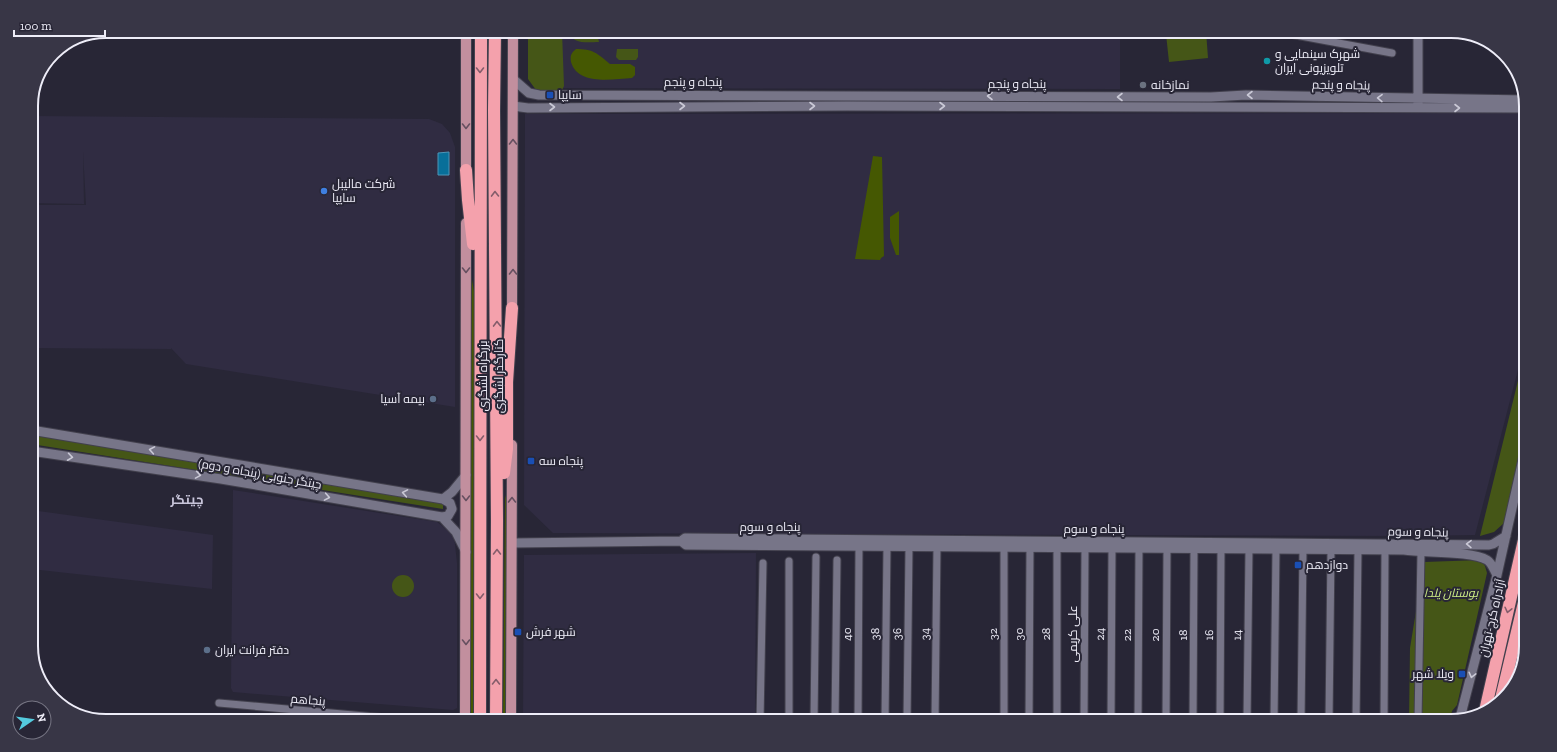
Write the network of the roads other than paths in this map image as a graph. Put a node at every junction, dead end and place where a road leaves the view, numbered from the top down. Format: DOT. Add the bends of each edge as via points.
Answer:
graph roads {
  1 [pos="466,38"];
  2 [pos="480,38"];
  3 [pos="495,38"];
  4 [pos="513,38"];
  5 [pos="1312,38"];
  6 [pos="1418,38"];
  7 [pos="1392,53"];
  8 [pos="513,79"];
  9 [pos="534,94"];
  10 [pos="847,95"];
  11 [pos="1418,98"];
  12 [pos="1519,100"];
  13 [pos="1211,102"];
  14 [pos="513,106"];
  15 [pos="847,106"];
  16 [pos="533,108"];
  17 [pos="1418,108"];
  18 [pos="1519,108"];
  19 [pos="466,170"];
  20 [pos="480,289"];
  21 [pos="512,308"];
  22 [pos="38,431"];
  23 [pos="38,452"];
  24 [pos="466,475"];
  25 [pos="1519,478"];
  26 [pos="443,499"];
  27 [pos="442,517"];
  28 [pos="497,521"];
  29 [pos="1506,536"];
  30 [pos="681,541"];
  31 [pos="512,543"];
  32 [pos="1493,544"];
  33 [pos="859,546"];
  34 [pos="887,546"];
  35 [pos="909,546"];
  36 [pos="937,547"];
  37 [pos="1004,547"];
  38 [pos="1404,547"];
  39 [pos="1030,548"];
  40 [pos="1057,548"];
  41 [pos="1085,548"];
  42 [pos="1112,548"];
  43 [pos="1139,548"];
  44 [pos="1167,549"];
  45 [pos="1194,549"];
  46 [pos="1221,549"];
  47 [pos="1248,549"];
  48 [pos="1276,549"];
  49 [pos="1303,550"];
  50 [pos="1331,550"];
  51 [pos="1358,550"];
  52 [pos="1384,550"];
  53 [pos="466,552"];
  54 [pos="1421,552"];
  55 [pos="816,557"];
  56 [pos="837,560"];
  57 [pos="1488,560"];
  58 [pos="789,561"];
  59 [pos="1519,562"];
  60 [pos="763,563"];
  61 [pos="1497,575"];
  62 [pos="1519,623"];
  63 [pos="1503,690"];
  64 [pos="219,703"];
  65 [pos="1487,704"];
  66 [pos="1461,713"];
  67 [pos="342,714"];
  68 [pos="466,714"];
  69 [pos="480,714"];
  70 [pos="496,714"];
  71 [pos="511,714"];
  72 [pos="760,714"];
  73 [pos="788,714"];
  74 [pos="814,714"];
  75 [pos="835,714"];
  76 [pos="858,714"];
  77 [pos="885,714"];
  78 [pos="907,714"];
  79 [pos="935,714"];
  80 [pos="1004,714"];
  81 [pos="1029,714"];
  82 [pos="1057,714"];
  83 [pos="1084,714"];
  84 [pos="1111,714"];
  85 [pos="1138,714"];
  86 [pos="1166,714"];
  87 [pos="1193,714"];
  88 [pos="1220,714"];
  89 [pos="1247,714"];
  90 [pos="1274,714"];
  91 [pos="1301,714"];
  92 [pos="1329,714"];
  93 [pos="1356,714"];
  94 [pos="1384,714"];
  95 [pos="1418,714"];
  1 -- 19 [label="main road, one-way"];
  2 -- 20 [label="highway, بزرگراه لشگری, one-way"];
  28 -- 3 [label="highway, بزرگراه لشگری, one-way"];
  4 -- 8 [label="main road, کنارگذر لشگری"];
  5 -- 7 [label="street"];
  6 -- 11 [label="main road"];
  8 -- 9 [label="main road" via="529,93"];
  8 -- 14 [label="main road, کنارگذر لشگری"];
  9 -- 10 [label="main road, پنجاه و پنجم"];
  9 -- 16 [label="main road"];
  13 -- 10 [label="main road, پنجاه و پنجم, one-way"];
  10 -- 15 [label="main road"];
  11 -- 12 [label="main road, پنجاه و پنجم"];
  11 -- 13 [label="main road, پنجاه و پنجم, one-way" via="1246,95"];
  11 -- 17 [label="main road"];
  15 -- 13 [label="main road, پنجاه و پنجم, one-way"];
  13 -- 17 [label="main road, پنجاه و پنجم"];
  14 -- 16 [label="main road, پنجاه و پنجم"];
  21 -- 14 [label="main road, کنارگذر لشگری, one-way"];
  16 -- 15 [label="main road, پنجاه و پنجم, one-way"];
  17 -- 18 [label="main road, پنجاه و پنجم, one-way"];
  19 -- 20 [label="highway"];
  19 -- 24 [label="main road, one-way"];
  20 -- 69 [label="highway, بزرگراه لشگری, one-way"];
  21 -- 28 [label="highway" via="507,382 507,448"];
  31 -- 21 [label="main road, کنارگذر لشگری, one-way"];
  26 -- 22 [label="main road, چیتگر جنوبی (پنجاه و دوم), one-way"];
  23 -- 27 [label="main road, چیتگر جنوبی (پنجاه و دوم), one-way" via="221,479"];
  24 -- 26 [label="main road"];
  24 -- 53 [label="main road, one-way"];
  25 -- 29 [label="main road"];
  26 -- 27 [label="main road" via="450,503 452,509 448,516"];
  27 -- 53 [label="main road" via="456,532"];
  70 -- 28 [label="highway, بزرگراه لشگری, one-way"];
  29 -- 32 [label="main road"];
  29 -- 61 [label="main road"];
  30 -- 31 [label="main road, پنجاه و سوم"];
  30 -- 33 [label="main road, پنجاه و سوم" via="686,545"];
  30 -- 38 [label="main road, پنجاه و سوم" via="693,538"];
  31 -- 71 [label="main road, کنارگذر لشگری"];
  32 -- 38 [label="main road, پنجاه و سوم, one-way"];
  32 -- 57 [label="main road" via="1496,556 1493,560"];
  33 -- 34 [label="main road, پنجاه و سوم"];
  33 -- 76 [label="street, 40"];
  34 -- 35 [label="main road, پنجاه و سوم"];
  34 -- 77 [label="street, 38"];
  35 -- 36 [label="main road, پنجاه و سوم"];
  35 -- 78 [label="street, 36"];
  36 -- 37 [label="main road, پنجاه و سوم"];
  36 -- 79 [label="street, 34"];
  37 -- 39 [label="main road, پنجاه و سوم"];
  37 -- 80 [label="street, 32"];
  38 -- 52 [label="main road, پنجاه و سوم"];
  38 -- 54 [label="main road, پنجاه و سوم"];
  39 -- 40 [label="main road, پنجاه و سوم"];
  39 -- 81 [label="street, 30"];
  40 -- 41 [label="main road, پنجاه و سوم"];
  40 -- 82 [label="street, 28"];
  41 -- 42 [label="main road, پنجاه و سوم"];
  41 -- 83 [label="street, علی کریمی"];
  42 -- 43 [label="main road, پنجاه و سوم"];
  42 -- 84 [label="street, 24"];
  43 -- 44 [label="main road, پنجاه و سوم"];
  43 -- 85 [label="street, 22"];
  44 -- 45 [label="main road, پنجاه و سوم"];
  44 -- 86 [label="street, 20"];
  45 -- 46 [label="main road, پنجاه و سوم"];
  45 -- 87 [label="street, 18"];
  46 -- 47 [label="main road, پنجاه و سوم"];
  46 -- 88 [label="street, 16"];
  47 -- 48 [label="main road, پنجاه و سوم"];
  47 -- 89 [label="street, 14"];
  48 -- 49 [label="main road, پنجاه و سوم"];
  48 -- 90 [label="street"];
  49 -- 50 [label="main road, پنجاه و سوم"];
  49 -- 91 [label="street"];
  50 -- 51 [label="main road, پنجاه و سوم"];
  50 -- 92 [label="street"];
  51 -- 52 [label="main road, پنجاه و سوم"];
  51 -- 93 [label="street"];
  52 -- 94 [label="street"];
  53 -- 68 [label="main road, one-way"];
  54 -- 57 [label="main road, پنجاه و سوم" via="1475,555"];
  54 -- 95 [label="street"];
  55 -- 74 [label="street"];
  56 -- 75 [label="street"];
  57 -- 61 [label="main road"];
  58 -- 73 [label="street"];
  59 -- 65 [label="highway, آزادراه کرج-تهران, one-way"];
  60 -- 72 [label="street"];
  61 -- 66 [label="main road, one-way"];
  62 -- 63 [label="highway"];
  64 -- 67 [label="street, پنجاهم"];
}
